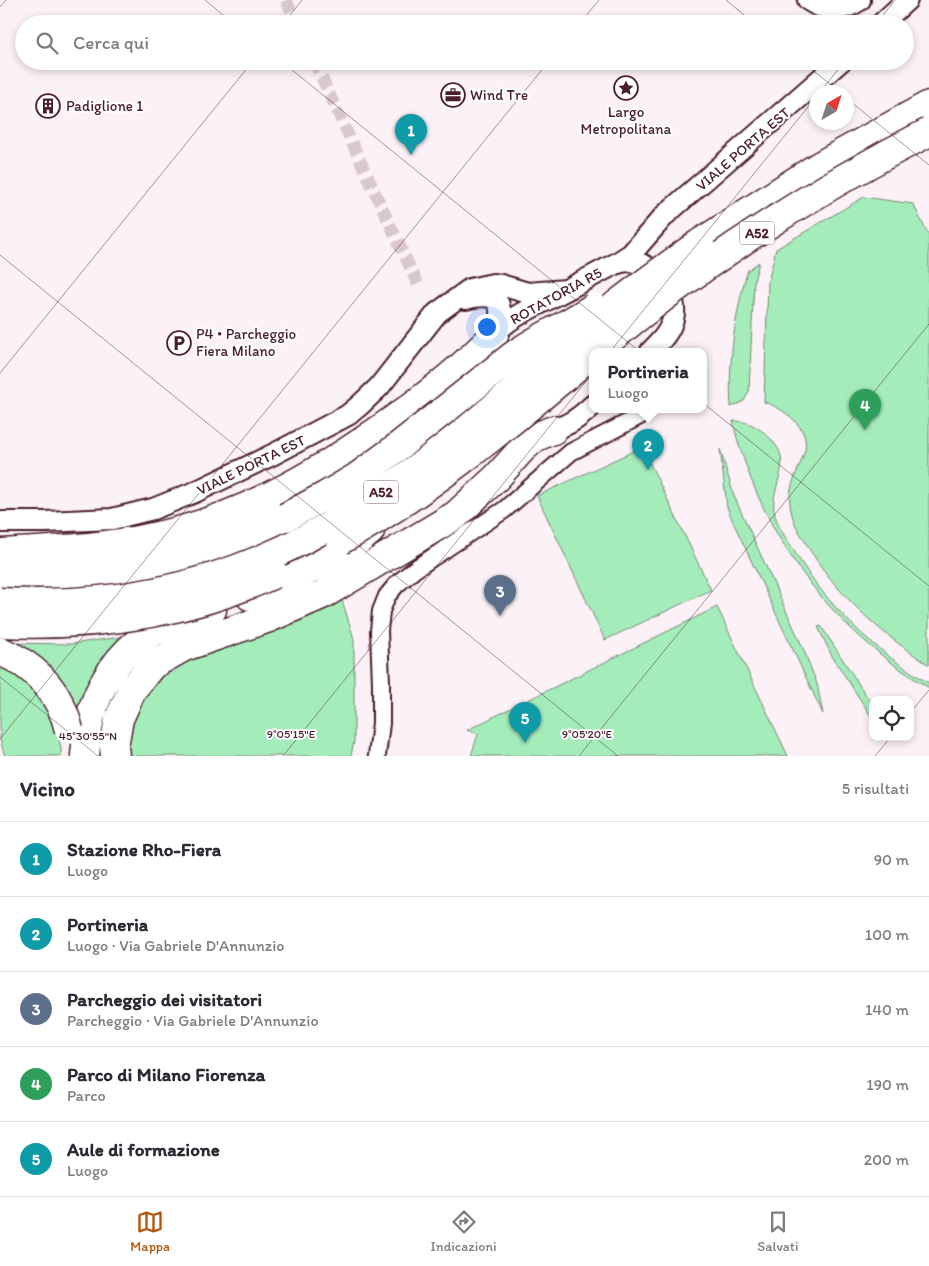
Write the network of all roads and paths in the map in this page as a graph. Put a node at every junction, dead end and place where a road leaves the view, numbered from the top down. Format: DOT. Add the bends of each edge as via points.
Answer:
graph roads {
  1 [pos="808,0"];
  2 [pos="860,0"];
  3 [pos="905,1"];
  4 [pos="890,15"];
  5 [pos="831,70"];
  6 [pos="929,105"];
  7 [pos="929,132"];
  8 [pos="666,215"];
  9 [pos="700,243"];
  10 [pos="615,264"];
  11 [pos="651,269"];
  12 [pos="566,290"];
  13 [pos="450,303"];
  14 [pos="494,335"];
  15 [pos="599,348"];
  16 [pos="654,348"];
  17 [pos="589,356"];
  18 [pos="633,413"];
  19 [pos="587,414"];
  20 [pos="553,430"];
  21 [pos="413,494"];
  22 [pos="0,522"];
  23 [pos="0,553"];
  24 [pos="0,575"];
  25 [pos="0,602"];
  26 [pos="0,623"];
  27 [pos="0,650"];
  28 [pos="78,745"];
  29 [pos="115,756"];
  30 [pos="377,756"];
  1 -- 2 [label="street" via="816,6 839,9"];
  3 -- 4 [label="street"];
  5 -- 8 [label="street, VIALE PORTA EST"];
  6 -- 9 [label="highway, A52" via="819,166"];
  7 -- 15 [label="highway, A52, bridge" via="782,216 702,270"];
  8 -- 10 [label="street, VIALE PORTA EST" via="632,254"];
  8 -- 11 [label="street, VIALE PORTA EST" via="648,254"];
  9 -- 24 [label="highway, bridge" via="624,284 587,312 527,346 357,477 243,537 131,569 54,577"];
  9 -- 25 [label="highway, A52, bridge" via="622,301 424,462 346,516 291,546 204,580 144,594 83,602"];
  10 -- 11 [label="street, ROTATORIA R5" via="637,262"];
  10 -- 12 [label="street, ROTATORIA R5"];
  11 -- 16 [label="street" via="668,290 673,318 664,337"];
  12 -- 13 [label="street, VIALE PORTA EST" via="528,293 501,285 484,285 470,289"];
  12 -- 14 [label="street, ROTATORIA R5" via="513,318"];
  13 -- 14 [label="street, VIALE PORTA EST" via="489,296 497,303 500,314"];
  13 -- 22 [label="street, VIALE PORTA EST" via="430,320 360,406 336,423 274,454 187,495 112,519"];
  14 -- 20 [label="street, ROTATORIA R5" via="483,370 484,382 494,402 522,426 533,431"];
  14 -- 23 [label="highway" via="463,367 402,414 335,460 241,510 177,532 125,543"];
  17 -- 21 [label="highway, A52, bridge"];
  18 -- 30 [label="street" via="571,452 504,510 415,569 387,596 381,611 379,632 382,683"];
  19 -- 20 [label="street, ROTATORIA R5"];
  20 -- 29 [label="highway" via="523,448 456,515 324,594 269,618 184,648 152,665 132,690 119,719"];
  21 -- 26 [label="highway, A52, bridge" via="351,534 297,563 204,600 118,618 52,624"];
  21 -- 28 [label="highway, bridge" via="351,548 250,597 148,635 115,667 101,690"];
  27 -- 28 [label="highway, bridge" via="18,659 44,680 61,705"];
}
